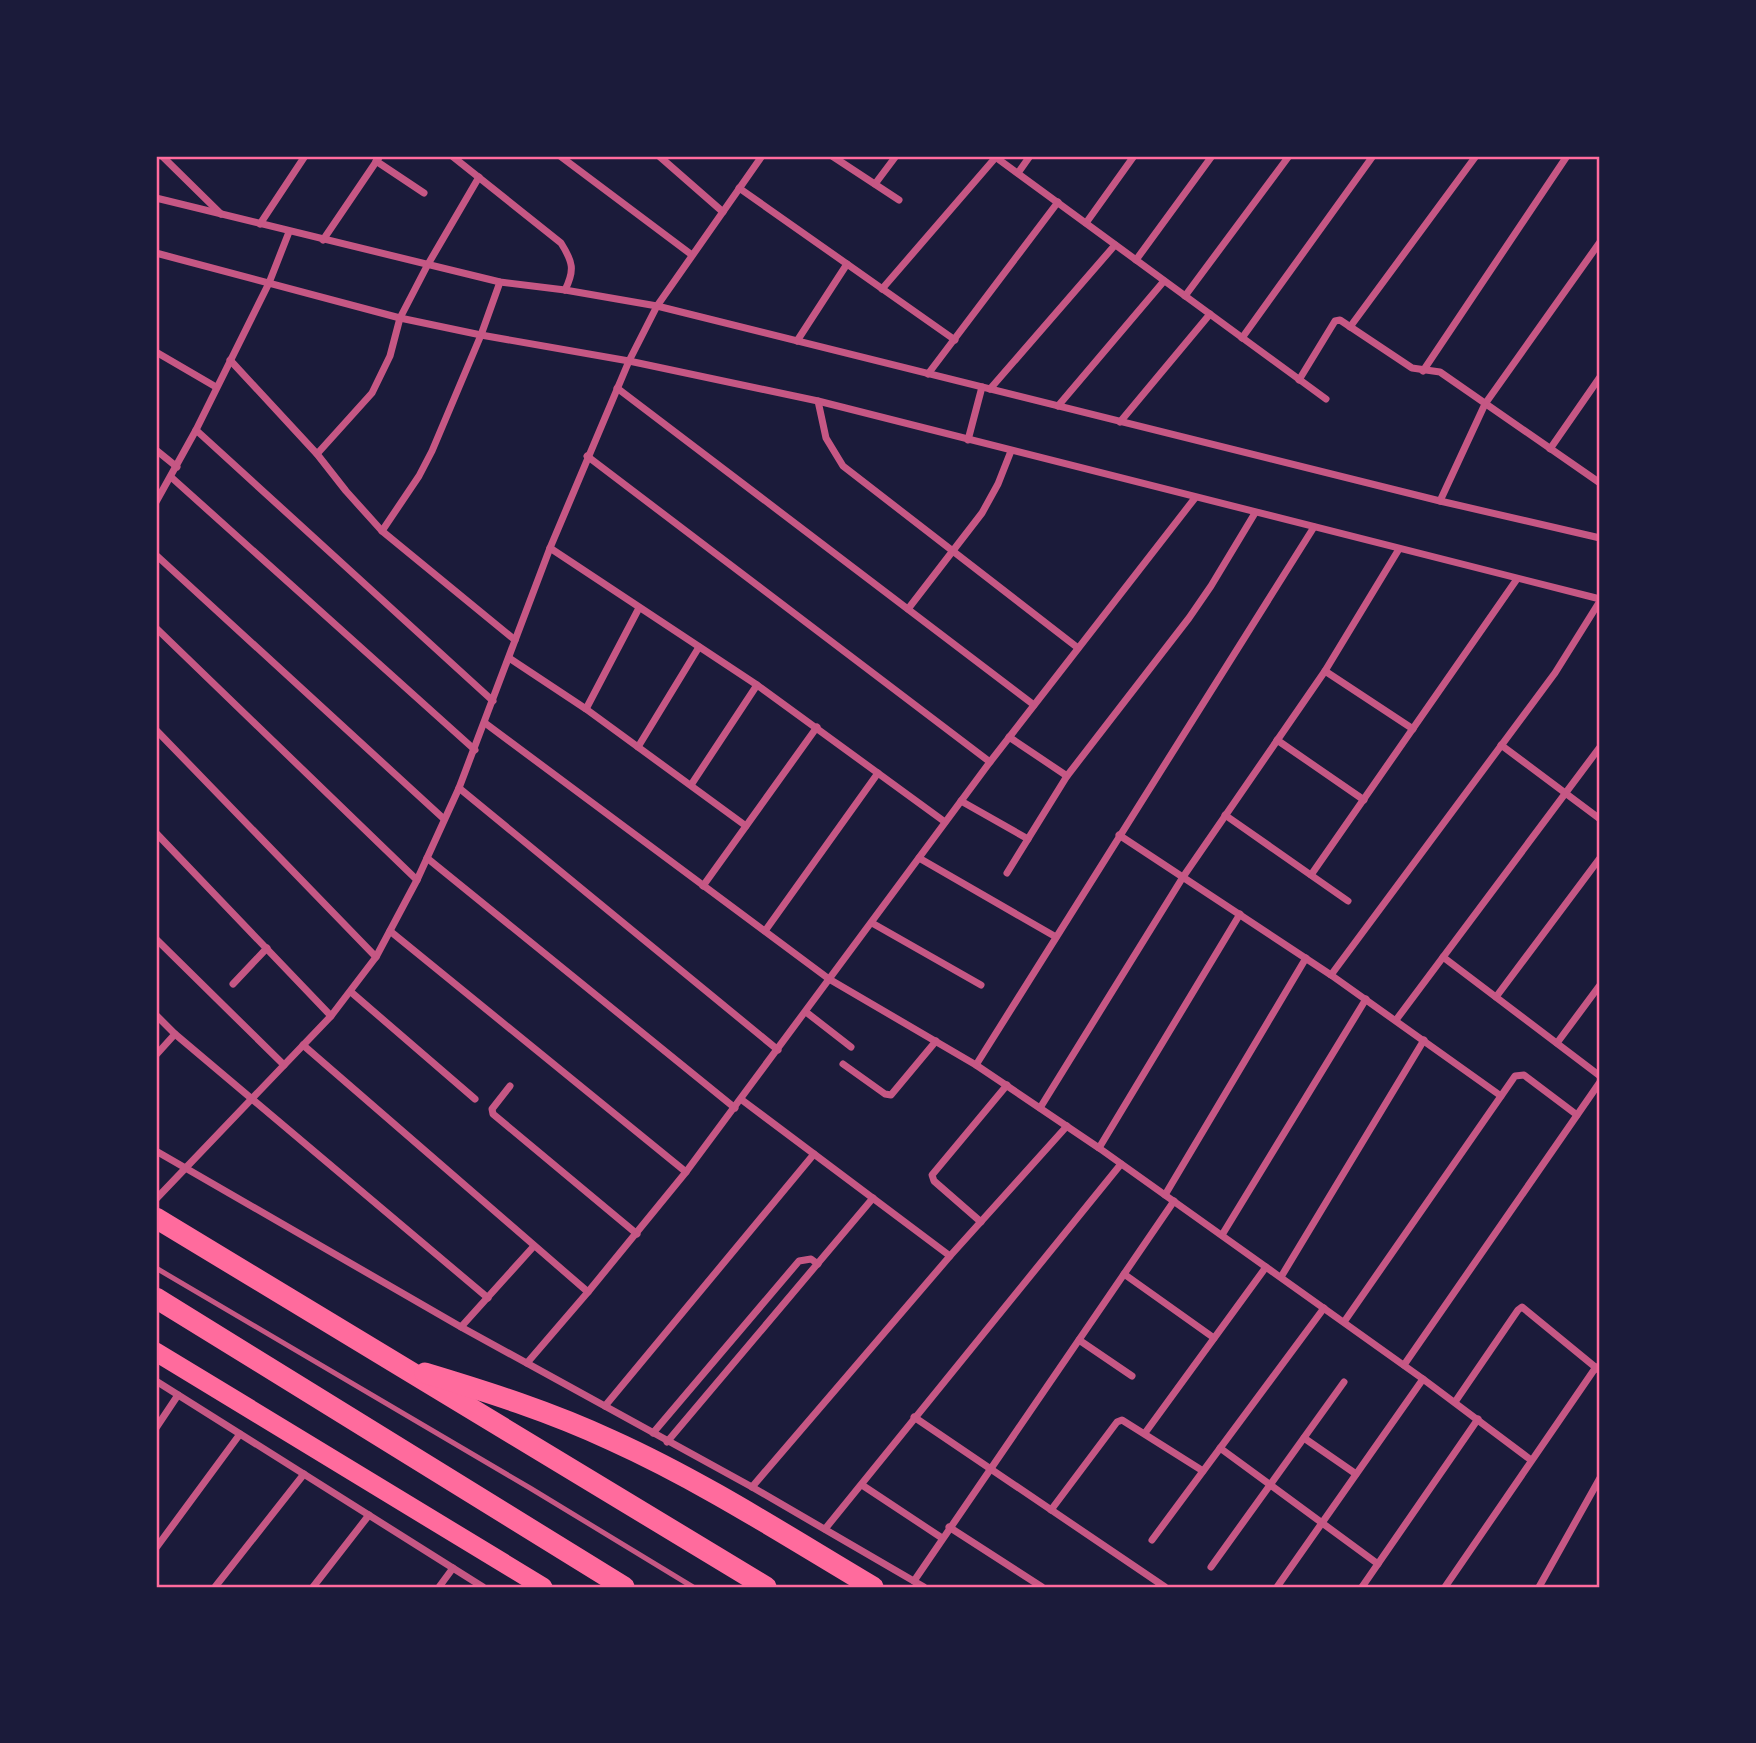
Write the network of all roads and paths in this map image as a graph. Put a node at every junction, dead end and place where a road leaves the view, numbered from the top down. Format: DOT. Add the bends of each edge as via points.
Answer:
graph roads {
  1 [pos="162,156"];
  2 [pos="305,156"];
  3 [pos="452,156"];
  4 [pos="561,156"];
  5 [pos="659,156"];
  6 [pos="762,156"];
  7 [pos="832,156"];
  8 [pos="896,156"];
  9 [pos="1030,156"];
  10 [pos="1134,156"];
  11 [pos="1212,156"];
  12 [pos="1289,156"];
  13 [pos="1373,156"];
  14 [pos="1476,156"];
  15 [pos="1567,156"];
  16 [pos="995,157"];
  17 [pos="378,158"];
  18 [pos="1018,173"];
  19 [pos="479,177"];
  20 [pos="875,184"];
  21 [pos="739,188"];
  22 [pos="424,193"];
  23 [pos="156,198"];
  24 [pos="899,200"];
  25 [pos="1058,202"];
  26 [pos="723,212"];
  27 [pos="221,214"];
  28 [pos="1086,223"];
  29 [pos="260,224"];
  30 [pos="289,232"];
  31 [pos="323,240"];
  32 [pos="1600,242"];
  33 [pos="1115,245"];
  34 [pos="156,253"];
  35 [pos="692,255"];
  36 [pos="1136,260"];
  37 [pos="847,264"];
  38 [pos="427,265"];
  39 [pos="1164,281"];
  40 [pos="500,282"];
  41 [pos="269,283"];
  42 [pos="882,289"];
  43 [pos="565,290"];
  44 [pos="1185,296"];
  45 [pos="657,306"];
  46 [pos="1210,314"];
  47 [pos="400,318"];
  48 [pos="1350,327"];
  49 [pos="481,335"];
  50 [pos="1242,338"];
  51 [pos="955,340"];
  52 [pos="797,341"];
  53 [pos="156,352"];
  54 [pos="230,360"];
  55 [pos="629,361"];
  56 [pos="1423,370"];
  57 [pos="928,374"];
  58 [pos="1600,377"];
  59 [pos="1299,380"];
  60 [pos="216,387"];
  61 [pos="617,387"];
  62 [pos="986,388"];
  63 [pos="1326,399"];
  64 [pos="818,401"];
  65 [pos="1485,404"];
  66 [pos="1058,406"];
  67 [pos="1120,422"];
  68 [pos="196,430"];
  69 [pos="968,440"];
  70 [pos="1550,449"];
  71 [pos="156,450"];
  72 [pos="1011,451"];
  73 [pos="317,454"];
  74 [pos="587,456"];
  75 [pos="177,467"];
  76 [pos="171,477"];
  77 [pos="1600,483"];
  78 [pos="1195,498"];
  79 [pos="1440,501"];
  80 [pos="156,502"];
  81 [pos="1255,513"];
  82 [pos="1314,527"];
  83 [pos="382,531"];
  84 [pos="1600,538"];
  85 [pos="550,548"];
  86 [pos="1399,549"];
  87 [pos="953,550"];
  88 [pos="156,555"];
  89 [pos="1517,579"];
  90 [pos="1600,600"];
  91 [pos="639,608"];
  92 [pos="908,609"];
  93 [pos="156,628"];
  94 [pos="516,640"];
  95 [pos="699,647"];
  96 [pos="1078,648"];
  97 [pos="509,658"];
  98 [pos="1325,671"];
  99 [pos="757,685"];
  100 [pos="493,701"];
  101 [pos="1034,705"];
  102 [pos="586,709"];
  103 [pos="485,723"];
  104 [pos="817,727"];
  105 [pos="1413,729"];
  106 [pos="156,730"];
  107 [pos="1009,737"];
  108 [pos="1277,740"];
  109 [pos="1501,745"];
  110 [pos="638,747"];
  111 [pos="1600,747"];
  112 [pos="475,750"];
  113 [pos="990,762"];
  114 [pos="878,773"];
  115 [pos="1067,776"];
  116 [pos="691,785"];
  117 [pos="459,788"];
  118 [pos="1566,793"];
  119 [pos="1364,800"];
  120 [pos="961,801"];
  121 [pos="1225,815"];
  122 [pos="444,819"];
  123 [pos="1600,819"];
  124 [pos="945,822"];
  125 [pos="746,826"];
  126 [pos="156,833"];
  127 [pos="1119,835"];
  128 [pos="1028,839"];
  129 [pos="428,858"];
  130 [pos="919,858"];
  131 [pos="1600,858"];
  132 [pos="1007,873"];
  133 [pos="1311,875"];
  134 [pos="1183,877"];
  135 [pos="417,880"];
  136 [pos="704,886"];
  137 [pos="1348,901"];
  138 [pos="1240,914"];
  139 [pos="872,923"];
  140 [pos="390,931"];
  141 [pos="765,931"];
  142 [pos="1056,937"];
  143 [pos="156,939"];
  144 [pos="267,948"];
  145 [pos="376,957"];
  146 [pos="1443,957"];
  147 [pos="1306,958"];
  148 [pos="1331,975"];
  149 [pos="829,979"];
  150 [pos="233,984"];
  151 [pos="981,985"];
  152 [pos="1600,985"];
  153 [pos="351,992"];
  154 [pos="1496,997"];
  155 [pos="1366,999"];
  156 [pos="806,1012"];
  157 [pos="156,1015"];
  158 [pos="331,1016"];
  159 [pos="1396,1020"];
  160 [pos="175,1034"];
  161 [pos="1424,1040"];
  162 [pos="936,1041"];
  163 [pos="1557,1043"];
  164 [pos="303,1045"];
  165 [pos="851,1046"];
  166 [pos="778,1050"];
  167 [pos="156,1055"];
  168 [pos="843,1064"];
  169 [pos="284,1065"];
  170 [pos="976,1065"];
  171 [pos="1600,1076"];
  172 [pos="1600,1082"];
  173 [pos="1007,1086"];
  174 [pos="510,1087"];
  175 [pos="1501,1096"];
  176 [pos="252,1099"];
  177 [pos="475,1099"];
  178 [pos="742,1100"];
  179 [pos="735,1108"];
  180 [pos="1041,1108"];
  181 [pos="1577,1115"];
  182 [pos="1067,1126"];
  183 [pos="1099,1148"];
  184 [pos="156,1151"];
  185 [pos="814,1154"];
  186 [pos="1121,1164"];
  187 [pos="184,1168"];
  188 [pos="686,1172"];
  189 [pos="1164,1195"];
  190 [pos="873,1198"];
  191 [pos="156,1199"];
  192 [pos="1174,1201"];
  193 [pos="156,1219"];
  194 [pos="981,1222"];
  195 [pos="637,1234"];
  196 [pos="1222,1235"];
  197 [pos="534,1246"];
  198 [pos="950,1256"];
  199 [pos="818,1264"];
  200 [pos="1266,1266"];
  201 [pos="156,1268"];
  202 [pos="1124,1274"];
  203 [pos="1281,1277"];
  204 [pos="588,1292"];
  205 [pos="156,1298"];
  206 [pos="488,1298"];
  207 [pos="1324,1308"];
  208 [pos="1343,1322"];
  209 [pos="461,1327"];
  210 [pos="1214,1338"];
  211 [pos="1079,1340"];
  212 [pos="156,1352"];
  213 [pos="527,1363"];
  214 [pos="396,1365"];
  215 [pos="1404,1365"];
  216 [pos="1598,1369"];
  217 [pos="1132,1376"];
  218 [pos="1423,1378"];
  219 [pos="156,1381"];
  220 [pos="1345,1382"];
  221 [pos="178,1395"];
  222 [pos="1455,1402"];
  223 [pos="605,1406"];
  224 [pos="914,1417"];
  225 [pos="1478,1419"];
  226 [pos="156,1428"];
  227 [pos="653,1433"];
  228 [pos="1145,1433"];
  229 [pos="240,1434"];
  230 [pos="1304,1438"];
  231 [pos="667,1442"];
  232 [pos="1220,1448"];
  233 [pos="1531,1461"];
  234 [pos="990,1468"];
  235 [pos="1203,1471"];
  236 [pos="304,1474"];
  237 [pos="1356,1474"];
  238 [pos="1600,1478"];
  239 [pos="862,1485"];
  240 [pos="1270,1485"];
  241 [pos="752,1487"];
  242 [pos="1051,1510"];
  243 [pos="369,1515"];
  244 [pos="1322,1523"];
  245 [pos="949,1527"];
  246 [pos="825,1529"];
  247 [pos="942,1538"];
  248 [pos="1152,1540"];
  249 [pos="156,1548"];
  250 [pos="1378,1564"];
  251 [pos="1210,1567"];
  252 [pos="453,1568"];
  253 [pos="914,1581"];
  254 [pos="215,1587"];
  255 [pos="313,1587"];
  256 [pos="439,1587"];
  257 [pos="483,1587"];
  258 [pos="543,1587"];
  259 [pos="624,1587"];
  260 [pos="693,1587"];
  261 [pos="766,1587"];
  262 [pos="873,1587"];
  263 [pos="924,1587"];
  264 [pos="1042,1587"];
  265 [pos="1165,1587"];
  266 [pos="1277,1587"];
  267 [pos="1362,1587"];
  268 [pos="1445,1587"];
  269 [pos="1539,1587"];
  1 -- 27 [label="street"];
  2 -- 29 [label="street"];
  3 -- 19 [label="street"];
  4 -- 35 [label="street"];
  5 -- 26 [label="street"];
  6 -- 21 [label="street"];
  7 -- 20 [label="street"];
  8 -- 20 [label="street"];
  9 -- 18 [label="street"];
  10 -- 28 [label="street"];
  11 -- 36 [label="street"];
  12 -- 44 [label="street"];
  13 -- 50 [label="street"];
  14 -- 48 [label="street"];
  15 -- 56 [label="street"];
  16 -- 18 [label="street"];
  16 -- 42 [label="street"];
  17 -- 22 [label="street"];
  17 -- 31 [label="street"];
  18 -- 25 [label="street"];
  19 -- 38 [label="street"];
  19 -- 43 [label="street" via="561,243 573,271"];
  20 -- 24 [label="street"];
  21 -- 26 [label="street"];
  21 -- 37 [label="street"];
  23 -- 27 [label="street"];
  25 -- 28 [label="street"];
  25 -- 51 [label="street"];
  26 -- 35 [label="street"];
  27 -- 29 [label="street"];
  28 -- 33 [label="street"];
  29 -- 30 [label="street"];
  30 -- 31 [label="street"];
  30 -- 41 [label="street"];
  31 -- 38 [label="street"];
  32 -- 65 [label="street"];
  33 -- 36 [label="street"];
  33 -- 62 [label="street"];
  34 -- 41 [label="street"];
  35 -- 45 [label="street"];
  36 -- 39 [label="street"];
  37 -- 42 [label="street"];
  37 -- 52 [label="street"];
  38 -- 40 [label="street"];
  38 -- 47 [label="street"];
  39 -- 44 [label="street"];
  39 -- 66 [label="street"];
  40 -- 43 [label="street"];
  40 -- 49 [label="street"];
  41 -- 47 [label="street"];
  41 -- 54 [label="street"];
  42 -- 51 [label="street"];
  43 -- 45 [label="street"];
  44 -- 46 [label="street"];
  45 -- 52 [label="street"];
  45 -- 55 [label="street"];
  46 -- 50 [label="street"];
  46 -- 67 [label="street"];
  47 -- 49 [label="street"];
  47 -- 73 [label="street" via="390,356 372,393"];
  48 -- 56 [label="street" via="1412,368"];
  48 -- 59 [label="street" via="1335,321"];
  49 -- 55 [label="street"];
  49 -- 83 [label="street" via="432,451"];
  50 -- 59 [label="street"];
  51 -- 57 [label="street"];
  52 -- 57 [label="street"];
  53 -- 60 [label="street"];
  54 -- 60 [label="street"];
  54 -- 73 [label="street"];
  55 -- 61 [label="street"];
  55 -- 64 [label="street"];
  56 -- 65 [label="street" via="1440,372"];
  57 -- 62 [label="street"];
  58 -- 70 [label="street"];
  59 -- 63 [label="street"];
  60 -- 68 [label="street"];
  61 -- 74 [label="street"];
  61 -- 92 [label="street"];
  62 -- 66 [label="street"];
  62 -- 69 [label="street"];
  64 -- 69 [label="street"];
  64 -- 87 [label="street" via="826,438 843,466"];
  65 -- 70 [label="street"];
  65 -- 79 [label="street"];
  66 -- 67 [label="street"];
  67 -- 79 [label="street"];
  68 -- 75 [label="street"];
  68 -- 100 [label="street"];
  69 -- 72 [label="street"];
  70 -- 77 [label="street"];
  71 -- 75 [label="street"];
  72 -- 78 [label="street"];
  72 -- 87 [label="street" via="990,499"];
  73 -- 83 [label="street"];
  74 -- 85 [label="street"];
  74 -- 113 [label="street"];
  75 -- 76 [label="street"];
  76 -- 80 [label="street"];
  76 -- 112 [label="street"];
  78 -- 81 [label="street"];
  78 -- 96 [label="street"];
  79 -- 84 [label="street"];
  81 -- 82 [label="street"];
  81 -- 115 [label="street" via="1189,618"];
  82 -- 86 [label="street"];
  82 -- 127 [label="street"];
  83 -- 94 [label="street"];
  85 -- 91 [label="street"];
  85 -- 94 [label="street"];
  86 -- 89 [label="street"];
  86 -- 98 [label="street"];
  87 -- 92 [label="street"];
  87 -- 96 [label="street"];
  88 -- 122 [label="street"];
  89 -- 90 [label="street"];
  89 -- 105 [label="street"];
  90 -- 109 [label="street" via="1560,665"];
  91 -- 95 [label="street"];
  91 -- 102 [label="street"];
  92 -- 101 [label="street"];
  93 -- 135 [label="street"];
  94 -- 97 [label="street"];
  95 -- 99 [label="street"];
  95 -- 110 [label="street"];
  96 -- 101 [label="street"];
  97 -- 100 [label="street"];
  97 -- 102 [label="street"];
  98 -- 105 [label="street"];
  98 -- 108 [label="street"];
  99 -- 104 [label="street"];
  99 -- 116 [label="street"];
  100 -- 103 [label="street"];
  101 -- 107 [label="street"];
  102 -- 110 [label="street"];
  103 -- 112 [label="street"];
  103 -- 136 [label="street"];
  104 -- 114 [label="street"];
  104 -- 125 [label="street"];
  105 -- 119 [label="street"];
  106 -- 145 [label="street"];
  107 -- 113 [label="street"];
  107 -- 115 [label="street"];
  108 -- 119 [label="street"];
  108 -- 121 [label="street"];
  109 -- 118 [label="street"];
  109 -- 148 [label="street"];
  110 -- 116 [label="street"];
  111 -- 118 [label="street"];
  112 -- 117 [label="street"];
  113 -- 120 [label="street"];
  114 -- 124 [label="street"];
  114 -- 141 [label="street"];
  115 -- 128 [label="street"];
  116 -- 125 [label="street"];
  117 -- 122 [label="street"];
  117 -- 166 [label="street"];
  118 -- 123 [label="street"];
  118 -- 146 [label="street"];
  119 -- 133 [label="street"];
  120 -- 124 [label="street"];
  120 -- 128 [label="street"];
  121 -- 133 [label="street"];
  121 -- 134 [label="street"];
  122 -- 129 [label="street"];
  124 -- 130 [label="street"];
  125 -- 136 [label="street"];
  126 -- 144 [label="street"];
  127 -- 134 [label="street"];
  127 -- 142 [label="street"];
  128 -- 132 [label="street"];
  129 -- 135 [label="street"];
  129 -- 179 [label="street"];
  130 -- 139 [label="street"];
  130 -- 142 [label="street"];
  131 -- 154 [label="street"];
  133 -- 137 [label="street"];
  134 -- 138 [label="street"];
  134 -- 180 [label="street"];
  135 -- 140 [label="street"];
  136 -- 141 [label="street"];
  138 -- 147 [label="street"];
  138 -- 183 [label="street"];
  139 -- 149 [label="street"];
  139 -- 151 [label="street"];
  140 -- 145 [label="street"];
  140 -- 188 [label="street"];
  141 -- 149 [label="street"];
  142 -- 170 [label="street"];
  143 -- 169 [label="street"];
  144 -- 150 [label="street"];
  144 -- 158 [label="street"];
  145 -- 153 [label="street"];
  146 -- 154 [label="street"];
  146 -- 159 [label="street"];
  147 -- 148 [label="street"];
  147 -- 189 [label="street"];
  148 -- 155 [label="street"];
  149 -- 156 [label="street"];
  149 -- 162 [label="street"];
  152 -- 163 [label="street"];
  153 -- 158 [label="street"];
  153 -- 177 [label="street"];
  154 -- 163 [label="street"];
  155 -- 159 [label="street"];
  155 -- 196 [label="street"];
  156 -- 165 [label="street"];
  156 -- 166 [label="street"];
  157 -- 160 [label="street"];
  158 -- 164 [label="street"];
  159 -- 161 [label="street"];
  160 -- 167 [label="street"];
  160 -- 176 [label="street"];
  161 -- 175 [label="street"];
  161 -- 203 [label="street"];
  162 -- 168 [label="street" via="891,1095"];
  162 -- 170 [label="street"];
  163 -- 171 [label="street"];
  164 -- 169 [label="street"];
  164 -- 197 [label="street"];
  166 -- 178 [label="street"];
  169 -- 176 [label="street"];
  170 -- 173 [label="street"];
  172 -- 181 [label="street"];
  173 -- 180 [label="street"];
  173 -- 194 [label="street" via="932,1175"];
  174 -- 195 [label="street" via="493,1114"];
  175 -- 181 [label="street" via="1515,1076 1521,1075"];
  175 -- 208 [label="street"];
  176 -- 187 [label="street"];
  176 -- 206 [label="street"];
  178 -- 179 [label="street"];
  178 -- 185 [label="street"];
  179 -- 188 [label="street"];
  180 -- 182 [label="street"];
  181 -- 215 [label="street"];
  182 -- 183 [label="street"];
  182 -- 194 [label="street"];
  183 -- 186 [label="street"];
  184 -- 187 [label="street"];
  185 -- 190 [label="street"];
  185 -- 223 [label="street"];
  186 -- 189 [label="street"];
  186 -- 224 [label="street"];
  187 -- 191 [label="street"];
  187 -- 209 [label="street"];
  188 -- 195 [label="street"];
  189 -- 192 [label="street"];
  190 -- 198 [label="street"];
  190 -- 199 [label="street"];
  192 -- 196 [label="street"];
  192 -- 202 [label="street"];
  193 -- 214 [label="highway"];
  194 -- 198 [label="street"];
  195 -- 204 [label="street"];
  196 -- 200 [label="street"];
  197 -- 204 [label="street"];
  197 -- 206 [label="street"];
  198 -- 241 [label="street"];
  199 -- 227 [label="street" via="811,1259 799,1261"];
  199 -- 231 [label="street"];
  200 -- 203 [label="street"];
  200 -- 210 [label="street"];
  201 -- 260 [label="lane"];
  202 -- 210 [label="street"];
  202 -- 211 [label="street"];
  203 -- 207 [label="street"];
  204 -- 213 [label="street"];
  205 -- 259 [label="highway"];
  206 -- 209 [label="street"];
  207 -- 208 [label="street"];
  207 -- 232 [label="street"];
  208 -- 215 [label="street"];
  209 -- 213 [label="street"];
  210 -- 228 [label="street"];
  211 -- 217 [label="street"];
  211 -- 234 [label="street"];
  212 -- 258 [label="highway"];
  213 -- 223 [label="street"];
  214 -- 261 [label="highway"];
  214 -- 262 [label="highway" via="527,1405 612,1440 693,1481"];
  215 -- 218 [label="street"];
  216 -- 222 [label="street" via="1522,1307"];
  216 -- 233 [label="street"];
  218 -- 222 [label="street"];
  218 -- 237 [label="street"];
  219 -- 221 [label="street"];
  220 -- 230 [label="street"];
  221 -- 226 [label="street"];
  221 -- 229 [label="street"];
  222 -- 225 [label="street"];
  223 -- 227 [label="street"];
  224 -- 234 [label="street"];
  224 -- 239 [label="street"];
  225 -- 233 [label="street"];
  225 -- 250 [label="street"];
  227 -- 231 [label="street"];
  228 -- 235 [label="street"];
  228 -- 242 [label="street" via="1125,1420 1118,1421"];
  229 -- 236 [label="street"];
  229 -- 249 [label="street"];
  230 -- 237 [label="street"];
  230 -- 240 [label="street"];
  231 -- 241 [label="street"];
  232 -- 235 [label="street"];
  232 -- 240 [label="street"];
  233 -- 268 [label="street"];
  234 -- 242 [label="street"];
  234 -- 245 [label="street"];
  235 -- 248 [label="street"];
  236 -- 243 [label="street"];
  236 -- 254 [label="street"];
  237 -- 244 [label="street"];
  238 -- 269 [label="street"];
  239 -- 246 [label="street"];
  239 -- 247 [label="street"];
  240 -- 244 [label="street"];
  240 -- 251 [label="street"];
  241 -- 246 [label="street"];
  242 -- 265 [label="street"];
  243 -- 252 [label="street"];
  243 -- 255 [label="street"];
  244 -- 250 [label="street"];
  244 -- 266 [label="street"];
  245 -- 247 [label="street"];
  245 -- 264 [label="street"];
  246 -- 253 [label="street"];
  247 -- 253 [label="street"];
  250 -- 267 [label="street"];
  252 -- 256 [label="street"];
  252 -- 257 [label="street"];
  253 -- 263 [label="street"];
}
